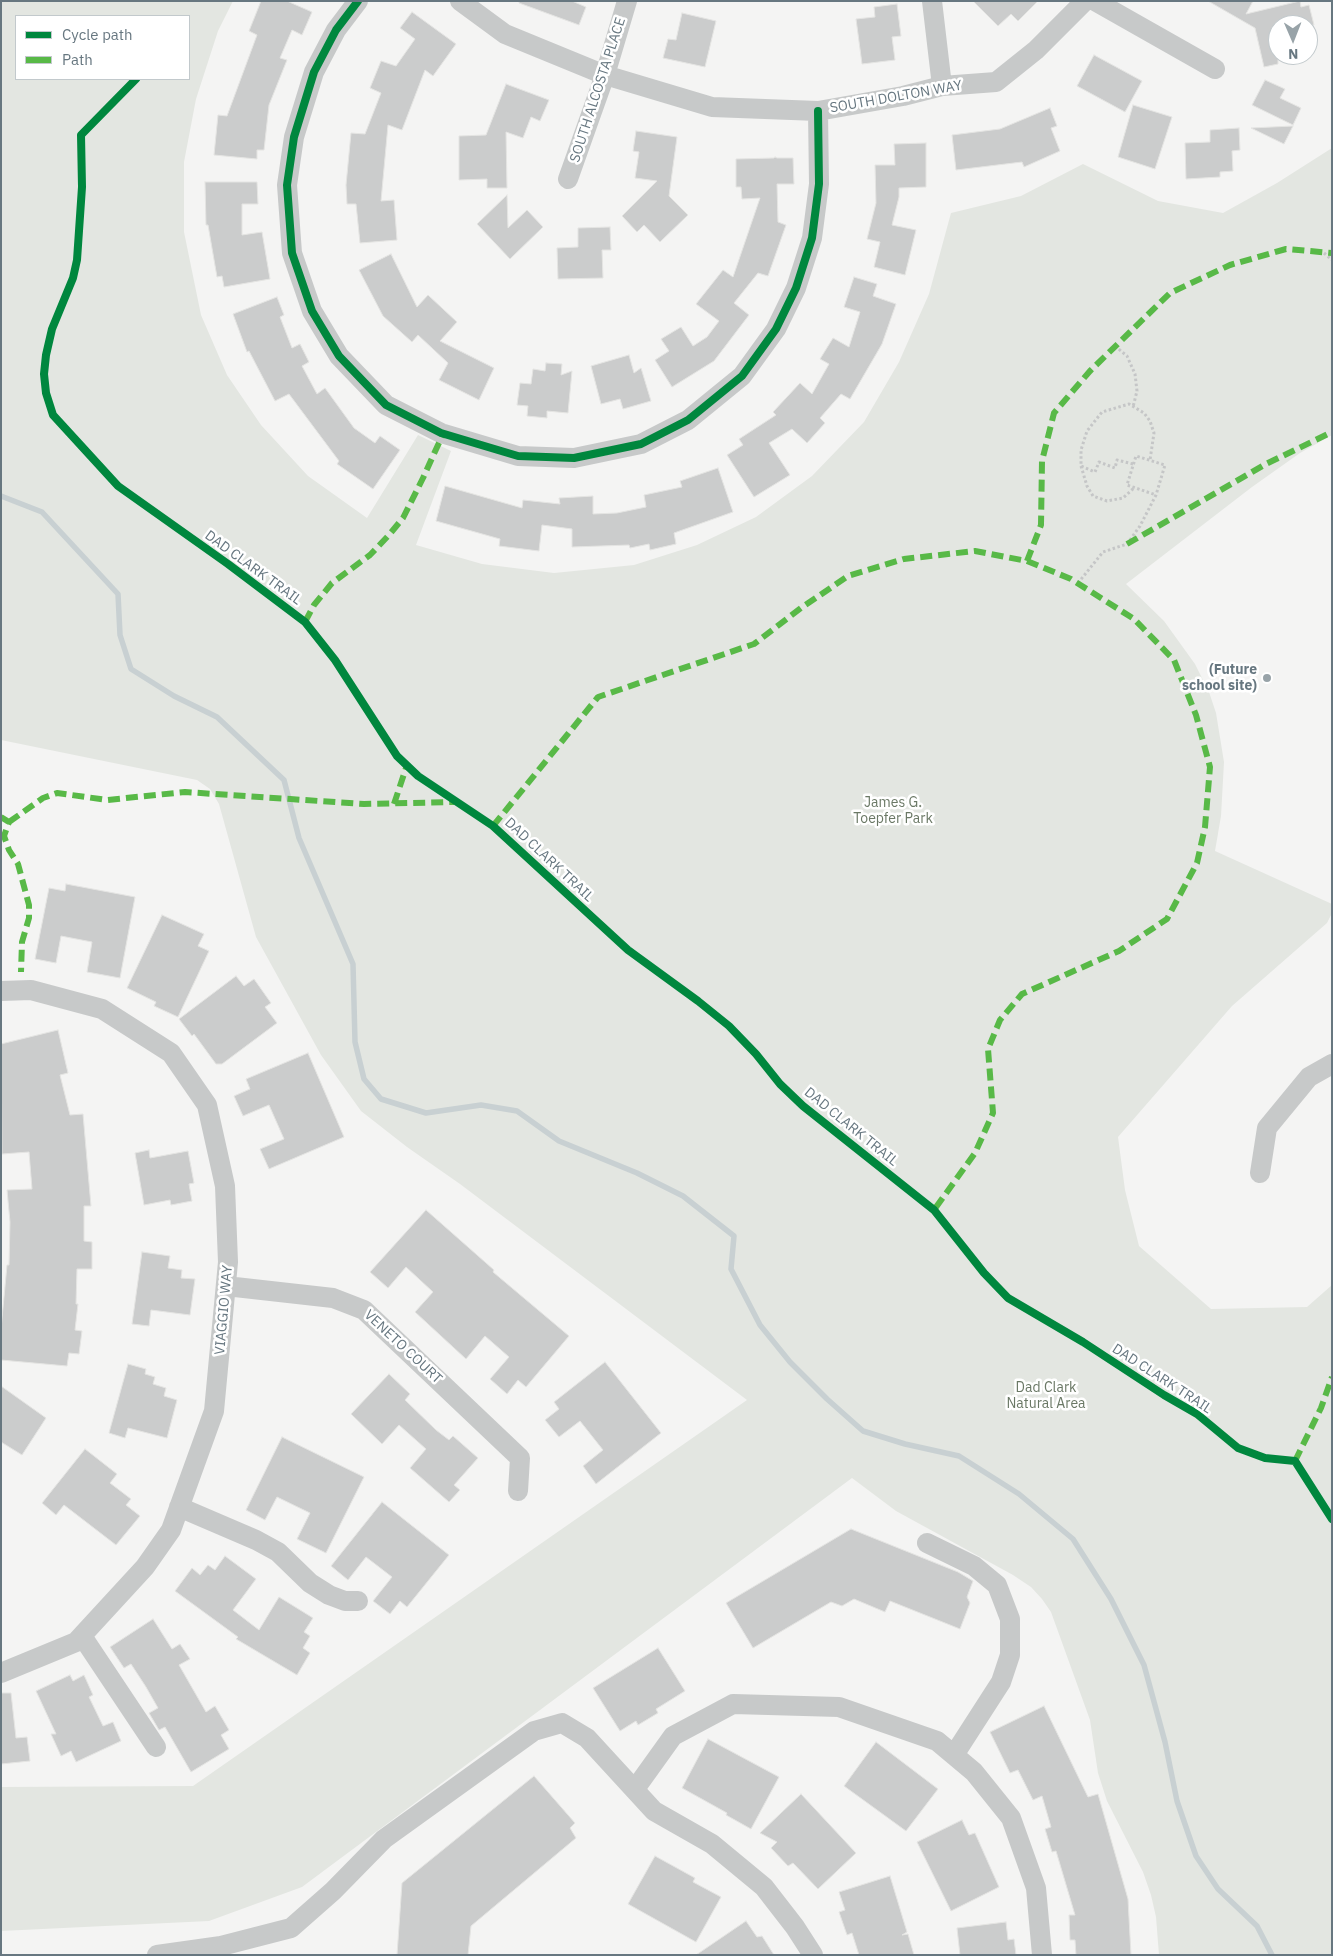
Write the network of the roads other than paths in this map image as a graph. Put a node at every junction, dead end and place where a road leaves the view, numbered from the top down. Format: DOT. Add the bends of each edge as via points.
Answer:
graph roads {
  1 [pos="358,1"];
  2 [pos="460,1"];
  3 [pos="627,1"];
  4 [pos="932,1"];
  5 [pos="1085,1"];
  6 [pos="1095,1"];
  7 [pos="1215,69"];
  8 [pos="605,76"];
  9 [pos="942,86"];
  10 [pos="818,111"];
  11 [pos="568,179"];
  12 [pos="1,991"];
  13 [pos="1332,1064"];
  14 [pos="1260,1173"];
  15 [pos="226,1286"];
  16 [pos="518,1491"];
  17 [pos="179,1507"];
  18 [pos="927,1543"];
  19 [pos="358,1601"];
  20 [pos="82,1636"];
  21 [pos="1,1673"];
  22 [pos="156,1747"];
  23 [pos="954,1755"];
  24 [pos="635,1789"];
  25 [pos="157,1955"];
  26 [pos="813,1955"];
  27 [pos="1042,1955"];
  1 -- 10 [label="street" via="336,30 314,72 294,137 286,185 292,253 312,311 340,356 386,405 441,433 518,456 574,458 641,444 688,420 742,376 776,329 796,288 812,238 820,184"];
  2 -- 8 [label="street, SOUTH DOLTON WAY" via="505,34"];
  3 -- 8 [label="street, SOUTH ALCOSTA PLACE"];
  4 -- 9 [label="street"];
  5 -- 9 [label="street, SOUTH DOLTON WAY" via="1036,50 996,82"];
  6 -- 7 [label="street"];
  8 -- 10 [label="street, SOUTH DOLTON WAY" via="712,107"];
  8 -- 11 [label="street, SOUTH ALCOSTA PLACE"];
  9 -- 10 [label="street, SOUTH DOLTON WAY"];
  12 -- 15 [label="street, VIAGGIO WAY" via="31,990 102,1009 171,1052 207,1106 225,1186"];
  13 -- 14 [label="street" via="1309,1078 1266,1128"];
  15 -- 16 [label="street, VENETO COURT" via="333,1298 364,1310 520,1458"];
  15 -- 17 [label="street, VIAGGIO WAY" via="214,1412"];
  17 -- 19 [label="street" via="278,1552 310,1583 329,1595 345,1601"];
  17 -- 20 [label="street, VIAGGIO WAY" via="171,1530 144,1568"];
  18 -- 23 [label="street" via="974,1566 997,1585 1010,1619 1010,1654 1001,1682"];
  20 -- 21 [label="street, VIAGGIO WAY" via="76,1642"];
  20 -- 22 [label="street"];
  23 -- 24 [label="street" via="937,1741 839,1707 733,1704 673,1736"];
  23 -- 27 [label="street" via="974,1772 1010,1818 1036,1888"];
  24 -- 25 [label="street" via="586,1738 562,1724 534,1731 384,1839 291,1928 221,1946"];
  24 -- 26 [label="street" via="654,1811 712,1844 764,1887"];
}
